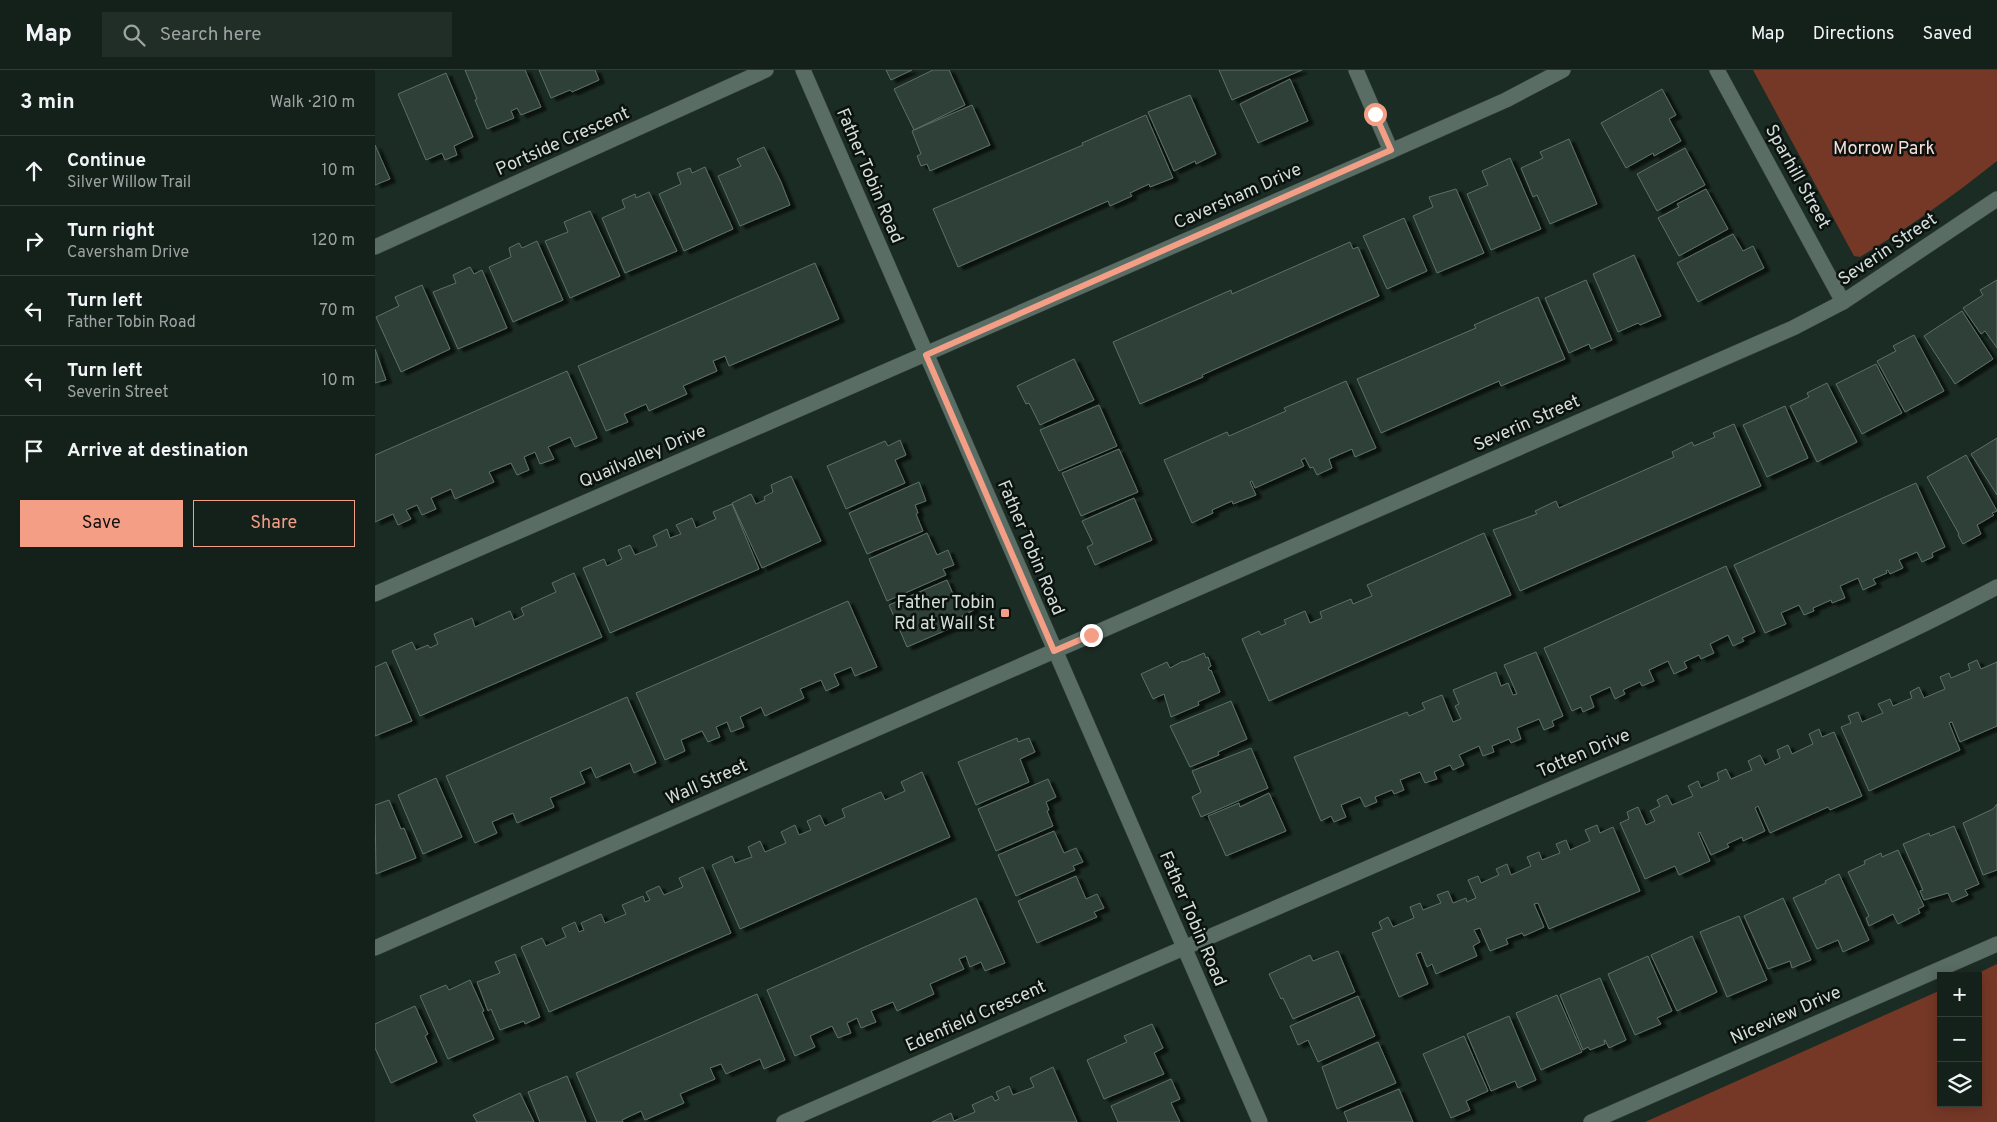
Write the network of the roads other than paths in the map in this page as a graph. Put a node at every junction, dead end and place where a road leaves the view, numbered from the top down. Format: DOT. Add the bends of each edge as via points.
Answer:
graph roads {
  1 [pos="766,70"];
  2 [pos="803,70"];
  3 [pos="1356,70"];
  4 [pos="1563,70"];
  5 [pos="1717,70"];
  6 [pos="1391,150"];
  7 [pos="1997,199"];
  8 [pos="375,247"];
  9 [pos="1843,302"];
  10 [pos="926,355"];
  11 [pos="1997,587"];
  12 [pos="375,594"];
  13 [pos="1054,651"];
  14 [pos="1997,944"];
  15 [pos="1183,947"];
  16 [pos="375,948"];
  17 [pos="784,1122"];
  18 [pos="1260,1122"];
  19 [pos="1591,1122"];
  1 -- 8 [label="street, Portside Crescent"];
  2 -- 10 [label="street, Father Tobin Road"];
  3 -- 6 [label="street"];
  4 -- 6 [label="street, Caversham Drive" via="1506,100"];
  5 -- 9 [label="street, Sparhill Street"];
  6 -- 10 [label="street, Caversham Drive"];
  7 -- 9 [label="street, Severin Street"];
  9 -- 13 [label="street, Severin Street" via="1793,328"];
  10 -- 12 [label="street, Quailvalley Drive"];
  10 -- 13 [label="street, Father Tobin Road"];
  11 -- 15 [label="street, Totten Drive" via="1940,618 1815,675"];
  13 -- 15 [label="street, Father Tobin Road"];
  13 -- 16 [label="street, Wall Street"];
  14 -- 19 [label="street, Niceview Drive"];
  15 -- 17 [label="street, Edenfield Crescent"];
  15 -- 18 [label="street, Father Tobin Road"];
}
